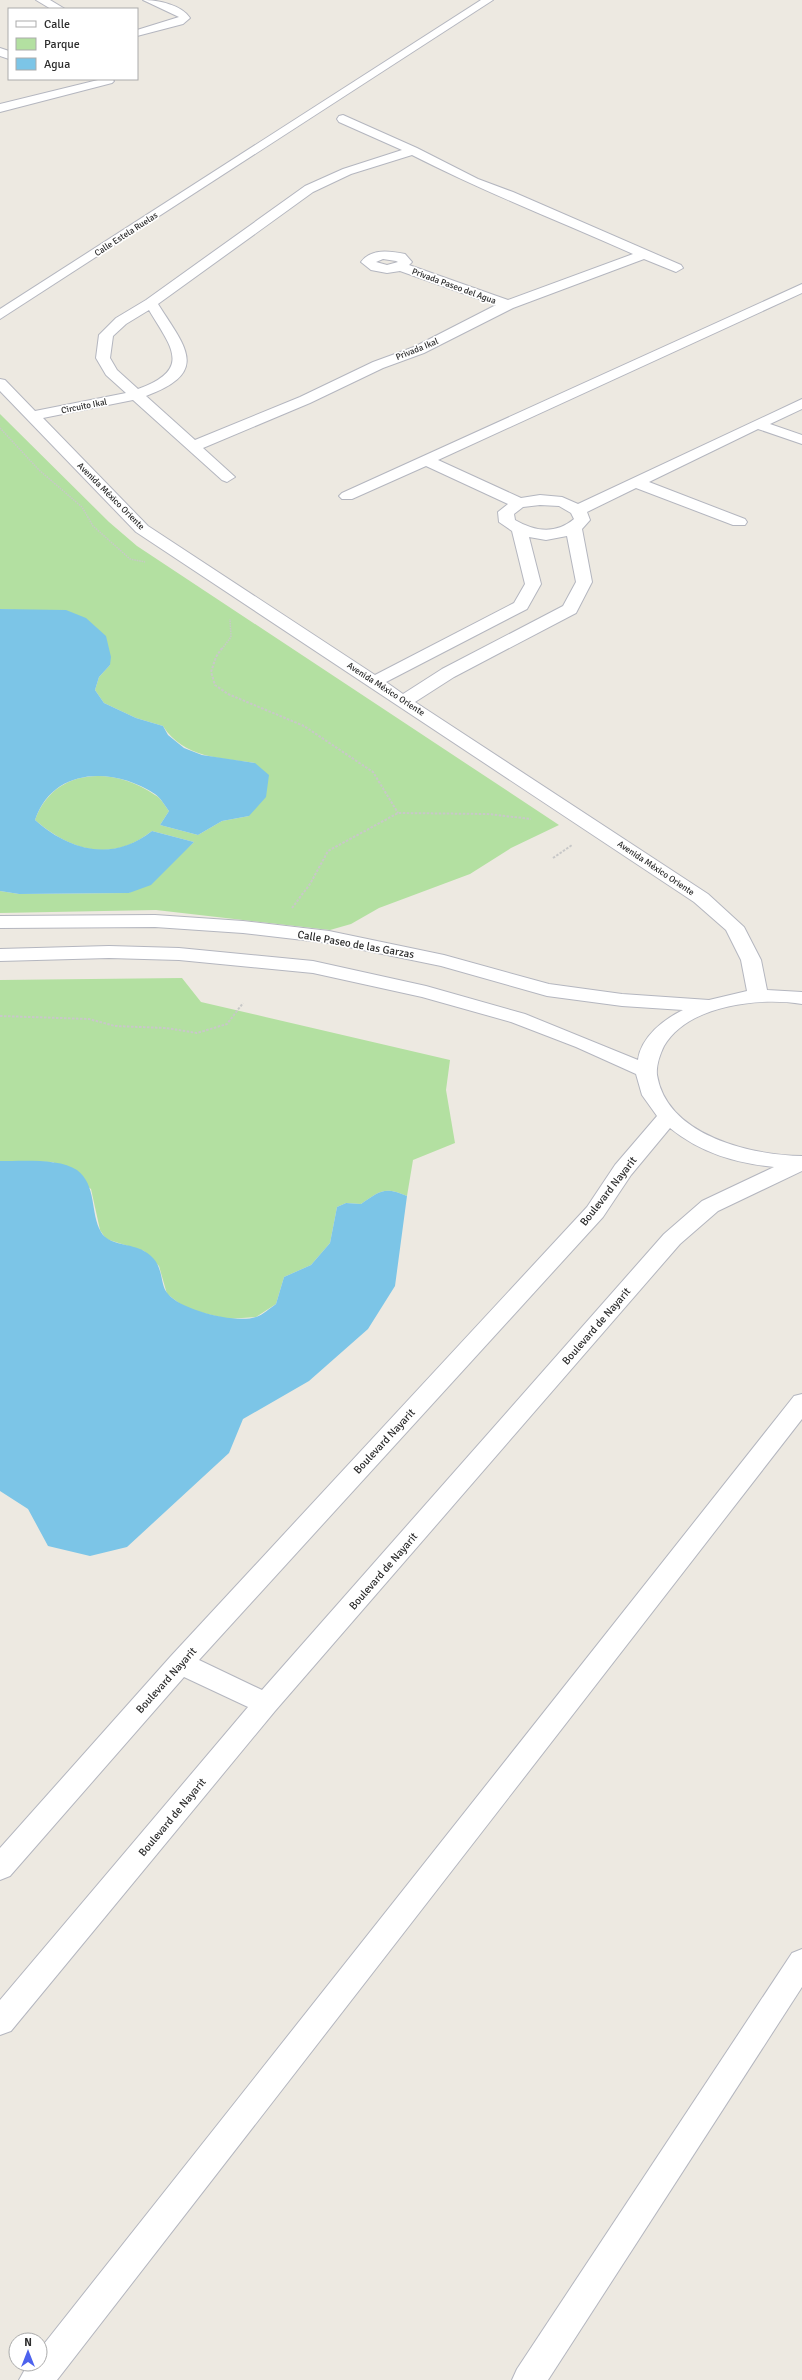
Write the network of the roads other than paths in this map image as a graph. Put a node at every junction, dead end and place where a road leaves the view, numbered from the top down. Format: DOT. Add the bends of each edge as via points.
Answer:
graph roads {
  1 [pos="40,0"];
  2 [pos="148,0"];
  3 [pos="488,0"];
  4 [pos="58,8"];
  5 [pos="138,33"];
  6 [pos="108,80"];
  7 [pos="0,108"];
  8 [pos="343,119"];
  9 [pos="414,151"];
  10 [pos="642,255"];
  11 [pos="401,266"];
  12 [pos="676,268"];
  13 [pos="802,288"];
  14 [pos="151,303"];
  15 [pos="508,306"];
  16 [pos="0,315"];
  17 [pos="0,383"];
  18 [pos="125,385"];
  19 [pos="137,396"];
  20 [pos="802,402"];
  21 [pos="26,410"];
  22 [pos="758,424"];
  23 [pos="802,440"];
  24 [pos="194,446"];
  25 [pos="426,460"];
  26 [pos="227,477"];
  27 [pos="635,482"];
  28 [pos="347,496"];
  29 [pos="519,503"];
  30 [pos="578,510"];
  31 [pos="739,522"];
  32 [pos="574,529"];
  33 [pos="520,531"];
  34 [pos="374,682"];
  35 [pos="404,701"];
  36 [pos="0,922"];
  37 [pos="329,937"];
  38 [pos="0,955"];
  39 [pos="313,967"];
  40 [pos="758,995"];
  41 [pos="799,995"];
  42 [pos="707,1005"];
  43 [pos="646,1071"];
  44 [pos="668,1117"];
  45 [pos="802,1163"];
  46 [pos="802,1402"];
  47 [pos="180,1664"];
  48 [pos="266,1704"];
  49 [pos="0,1868"];
  50 [pos="802,1962"];
  51 [pos="0,2022"];
  52 [pos="36,2380"];
  53 [pos="529,2380"];
  1 -- 4 [label="street"];
  2 -- 5 [label="street" via="185,18 179,22"];
  3 -- 16 [label="street, Calle Estela Ruelas"];
  6 -- 7 [label="street"];
  8 -- 9 [label="street"];
  9 -- 10 [label="street" via="474,182"];
  9 -- 14 [label="street" via="358,166 329,177 308,189"];
  10 -- 12 [label="street"];
  10 -- 15 [label="street, Privada Ikal"];
  11 -- 15 [label="street, Privada Paseo del Agua"];
  13 -- 25 [label="street"];
  14 -- 18 [label="street" via="121,321 106,335 103,358 111,372"];
  14 -- 19 [label="street" via="177,346 181,359 176,371 165,381"];
  15 -- 24 [label="street, Privada Ikal" via="419,350 378,365 305,400"];
  17 -- 21 [label="street, Avenida México Oriente"];
  18 -- 19 [label="street"];
  18 -- 21 [label="street, Circuito Ikal"];
  19 -- 21 [label="street, Circuito Ikal"];
  19 -- 24 [label="street"];
  20 -- 22 [label="street"];
  21 -- 34 [label="street, Avenida México Oriente" via="142,528"];
  22 -- 23 [label="street"];
  22 -- 27 [label="street"];
  24 -- 26 [label="street"];
  25 -- 28 [label="street"];
  25 -- 29 [label="street"];
  27 -- 30 [label="street"];
  27 -- 31 [label="street"];
  29 -- 30 [label="street" via="554,501"];
  29 -- 33 [label="street" via="506,512 507,522"];
  30 -- 32 [label="street" via="582,520"];
  32 -- 33 [label="street" via="557,534 538,535"];
  32 -- 35 [label="street" via="584,582 570,609 448,673"];
  33 -- 34 [label="street" via="533,584 521,606"];
  34 -- 35 [label="street, Avenida México Oriente"];
  35 -- 40 [label="street, Avenida México Oriente" via="701,898 734,927 751,960"];
  36 -- 37 [label="street, Calle Paseo de las Garzas" via="155,921 243,927"];
  37 -- 39 [label="street"];
  37 -- 42 [label="street, Calle Paseo de las Garzas" via="444,961 547,990 622,1000"];
  38 -- 39 [label="street" via="109,952 171,954"];
  39 -- 43 [label="street" via="426,992 518,1018"];
  40 -- 41 [label="street"];
  40 -- 42 [label="street"];
  42 -- 43 [label="street" via="682,1016 662,1032 650,1051"];
  43 -- 44 [label="street" via="652,1095"];
  44 -- 45 [label="street" via="693,1136 725,1151 762,1160"];
  44 -- 47 [label="street, Boulevard Nayarit" via="623,1170 595,1212"];
  45 -- 48 [label="street, Boulevard de Nayarit" via="710,1206 672,1239"];
  46 -- 52 [label="street"];
  47 -- 48 [label="street"];
  47 -- 49 [label="street, Boulevard Nayarit"];
  48 -- 51 [label="street, Boulevard de Nayarit"];
  50 -- 53 [label="street"];
}
